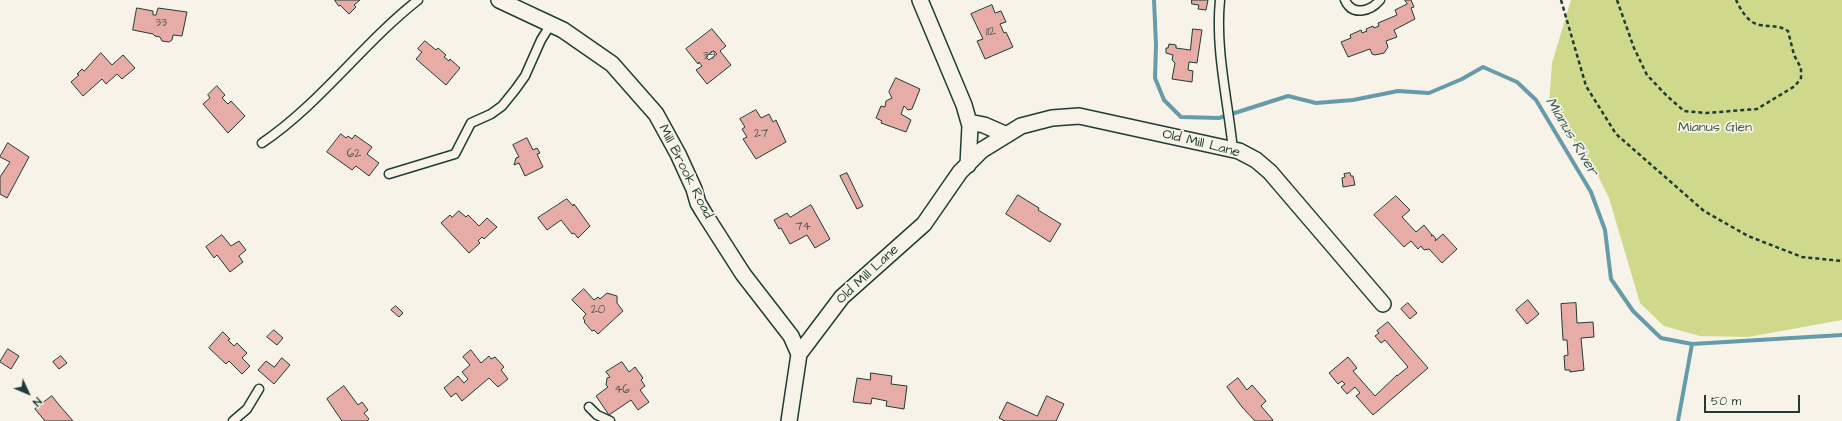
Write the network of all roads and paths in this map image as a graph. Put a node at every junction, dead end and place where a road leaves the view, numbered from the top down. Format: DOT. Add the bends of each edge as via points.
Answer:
graph roads {
  1 [pos="418,0"];
  2 [pos="499,0"];
  3 [pos="920,0"];
  4 [pos="1220,0"];
  5 [pos="1345,0"];
  6 [pos="1380,0"];
  7 [pos="1561,0"];
  8 [pos="1617,0"];
  9 [pos="1736,0"];
  10 [pos="551,24"];
  11 [pos="969,122"];
  12 [pos="1007,135"];
  13 [pos="262,143"];
  14 [pos="1233,150"];
  15 [pos="968,165"];
  16 [pos="388,174"];
  17 [pos="1842,261"];
  18 [pos="1383,304"];
  19 [pos="799,354"];
  20 [pos="259,389"];
  21 [pos="589,407"];
  22 [pos="233,421"];
  23 [pos="610,421"];
  24 [pos="789,421"];
  1 -- 13 [label="lane" via="319,94"];
  2 -- 10 [label="street, Mill Brook Road"];
  3 -- 11 [label="street"];
  4 -- 14 [label="lane" via="1218,18"];
  5 -- 6 [label="lane" via="1351,9 1358,11 1366,10"];
  7 -- 17 [label="path" via="1586,86 1616,134 1704,211 1742,232 1802,256"];
  8 -- 9 [label="path" via="1634,48 1647,74 1684,111 1706,113 1757,109 1795,86 1801,78 1801,68 1794,55 1788,31 1781,26 1758,25 1743,14"];
  10 -- 16 [label="lane" via="516,90 502,106 471,123 455,154"];
  10 -- 19 [label="street, Mill Brook Road" via="612,64 656,114 678,154 698,203 743,274 791,336"];
  11 -- 12 [label="street" via="984,125"];
  11 -- 15 [label="street"];
  12 -- 14 [label="street, Old Mill Lane" via="1021,126 1052,118 1079,116"];
  12 -- 15 [label="street, Old Mill Lane" via="982,150"];
  14 -- 18 [label="street, Old Mill Lane" via="1256,160 1270,172"];
  15 -- 19 [label="street, Old Mill Lane" via="960,172 924,224 842,297"];
  19 -- 24 [label="street, Old Mill Lane"];
  20 -- 22 [label="lane" via="247,409"];
  21 -- 23 [label="lane" via="597,415"];
}
